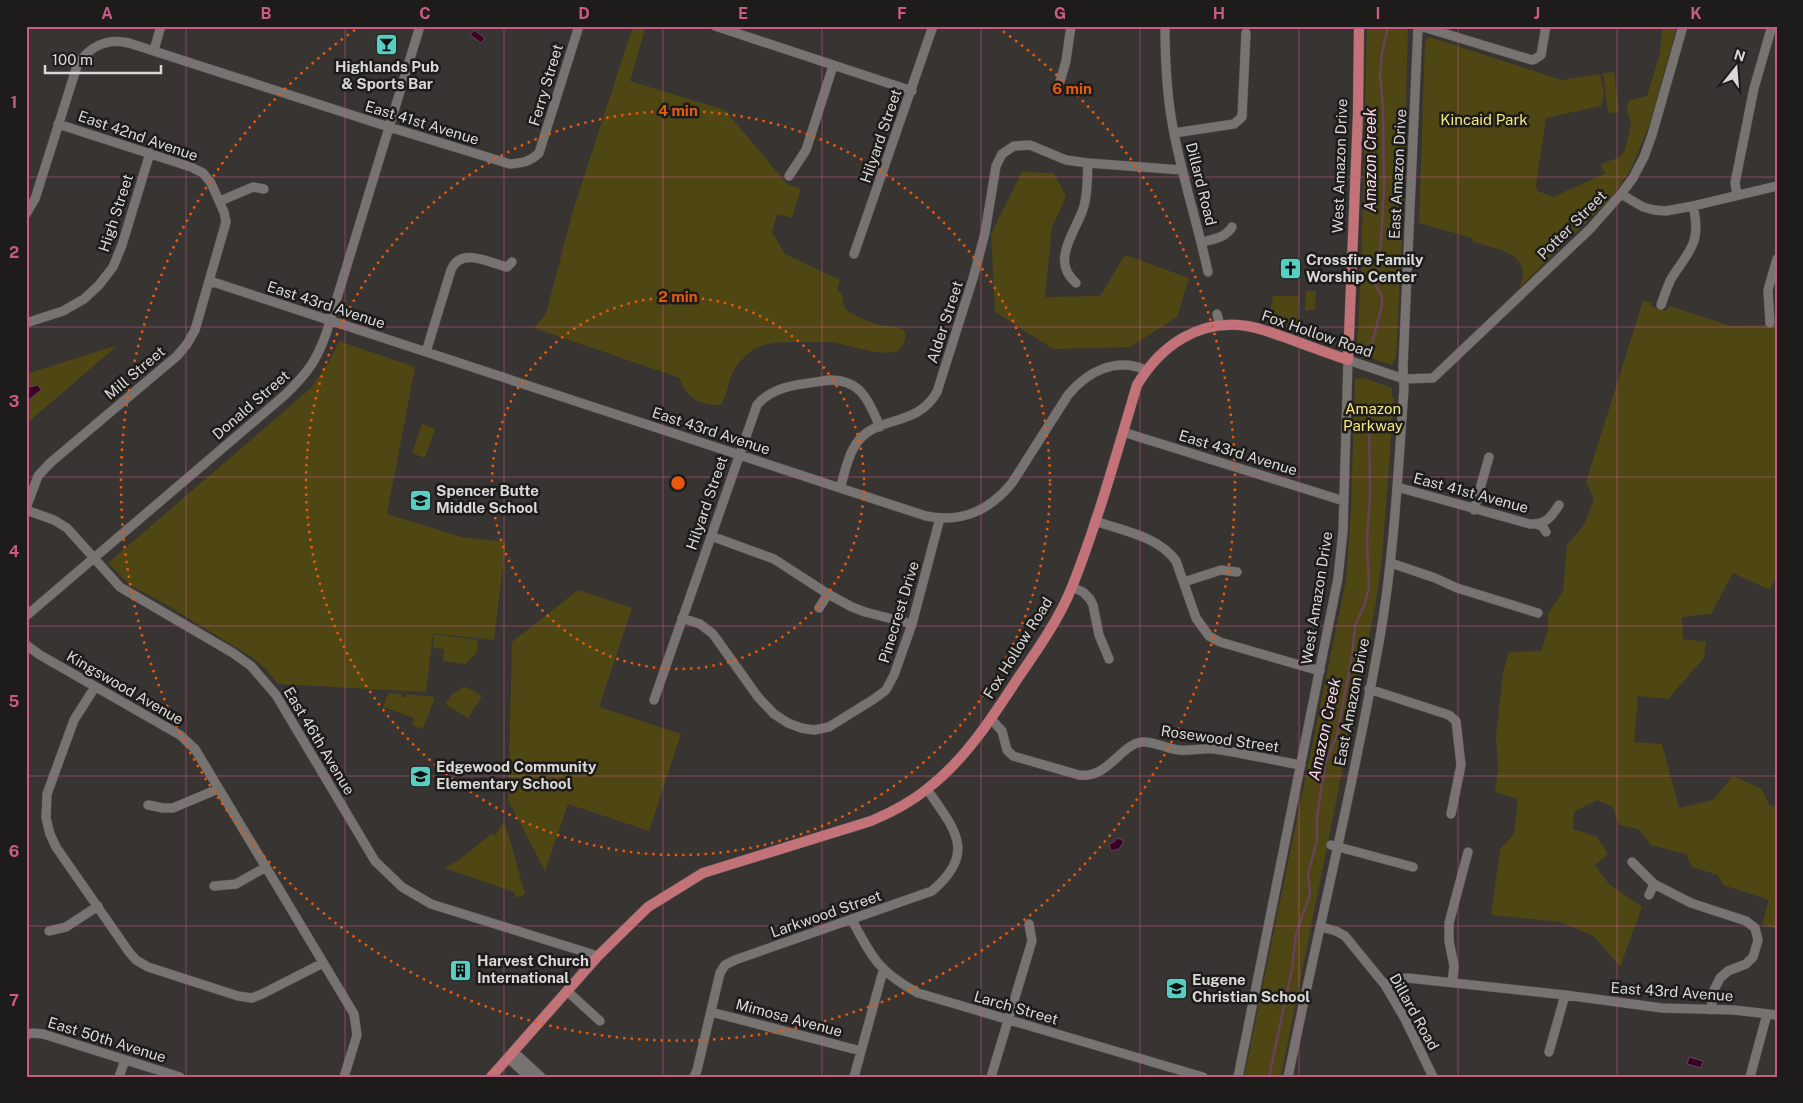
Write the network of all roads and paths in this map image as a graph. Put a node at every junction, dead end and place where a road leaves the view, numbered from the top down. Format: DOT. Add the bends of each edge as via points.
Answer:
graph roads {
  1 [pos="161,26"];
  2 [pos="420,26"];
  3 [pos="579,26"];
  4 [pos="715,26"];
  5 [pos="933,26"];
  6 [pos="1071,26"];
  7 [pos="1166,26"];
  8 [pos="1359,26"];
  9 [pos="1419,26"];
  10 [pos="1546,26"];
  11 [pos="1683,26"];
  12 [pos="1772,26"];
  13 [pos="1246,33"];
  14 [pos="154,50"];
  15 [pos="833,66"];
  16 [pos="1059,85"];
  17 [pos="912,91"];
  18 [pos="58,124"];
  19 [pos="390,127"];
  20 [pos="1174,133"];
  21 [pos="150,153"];
  22 [pos="539,153"];
  23 [pos="1088,163"];
  24 [pos="1182,170"];
  25 [pos="789,176"];
  26 [pos="1777,186"];
  27 [pos="264,189"];
  28 [pos="1621,194"];
  29 [pos="1737,195"];
  30 [pos="220,201"];
  31 [pos="1693,206"];
  32 [pos="26,214"];
  33 [pos="1232,227"];
  34 [pos="224,233"];
  35 [pos="1202,242"];
  36 [pos="854,254"];
  37 [pos="1777,259"];
  38 [pos="512,262"];
  39 [pos="1208,272"];
  40 [pos="210,281"];
  41 [pos="1076,283"];
  42 [pos="1661,306"];
  43 [pos="1217,314"];
  44 [pos="330,321"];
  45 [pos="26,323"];
  46 [pos="1770,323"];
  47 [pos="1220,325"];
  48 [pos="426,352"];
  49 [pos="1348,360"];
  50 [pos="1146,370"];
  51 [pos="1404,379"];
  52 [pos="880,427"];
  53 [pos="1123,432"];
  54 [pos="739,455"];
  55 [pos="1489,456"];
  56 [pos="1397,487"];
  57 [pos="840,488"];
  58 [pos="1344,501"];
  59 [pos="1559,505"];
  60 [pos="26,509"];
  61 [pos="1474,510"];
  62 [pos="940,518"];
  63 [pos="1095,521"];
  64 [pos="1537,524"];
  65 [pos="1546,532"];
  66 [pos="711,536"];
  67 [pos="93,558"];
  68 [pos="1391,563"];
  69 [pos="1237,572"];
  70 [pos="1184,582"];
  71 [pos="1072,587"];
  72 [pos="828,594"];
  73 [pos="819,608"];
  74 [pos="1538,613"];
  75 [pos="26,616"];
  76 [pos="682,618"];
  77 [pos="912,624"];
  78 [pos="26,645"];
  79 [pos="1109,658"];
  80 [pos="1320,670"];
  81 [pos="95,687"];
  82 [pos="1369,688"];
  83 [pos="654,700"];
  84 [pos="991,719"];
  85 [pos="1301,766"];
  86 [pos="218,789"];
  87 [pos="927,789"];
  88 [pos="148,805"];
  89 [pos="1451,814"];
  90 [pos="1334,845"];
  91 [pos="1468,852"];
  92 [pos="1632,862"];
  93 [pos="266,867"];
  94 [pos="1413,867"];
  95 [pos="1654,884"];
  96 [pos="214,886"];
  97 [pos="1649,894"];
  98 [pos="98,906"];
  99 [pos="852,920"];
  100 [pos="1029,924"];
  101 [pos="1321,927"];
  102 [pos="49,931"];
  103 [pos="598,956"];
  104 [pos="323,963"];
  105 [pos="883,971"];
  106 [pos="1452,983"];
  107 [pos="1385,985"];
  108 [pos="567,991"];
  109 [pos="1565,995"];
  110 [pos="1711,1010"];
  111 [pos="711,1012"];
  112 [pos="1767,1014"];
  113 [pos="1777,1015"];
  114 [pos="1008,1020"];
  115 [pos="600,1021"];
  116 [pos="26,1035"];
  117 [pos="860,1051"];
  118 [pos="1549,1052"];
  119 [pos="511,1055"];
  120 [pos="125,1060"];
  121 [pos="119,1077"];
  122 [pos="180,1077"];
  123 [pos="344,1077"];
  124 [pos="491,1077"];
  125 [pos="529,1077"];
  126 [pos="541,1077"];
  127 [pos="694,1077"];
  128 [pos="854,1077"];
  129 [pos="991,1077"];
  130 [pos="1203,1077"];
  131 [pos="1238,1077"];
  132 [pos="1288,1077"];
  133 [pos="1433,1077"];
  134 [pos="1750,1077"];
  1 -- 14 [label="street"];
  2 -- 19 [label="street, Donald Street"];
  3 -- 22 [label="street, Ferry Street"];
  4 -- 15 [label="street"];
  5 -- 17 [label="street, Hilyard Street"];
  6 -- 16 [label="street"];
  7 -- 20 [label="street, Dillard Road" via="1167,73"];
  8 -- 49 [label="main road, West Amazon Drive"];
  9 -- 10 [label="street" via="1532,60 1539,58 1543,51"];
  9 -- 51 [label="street, East Amazon Drive"];
  11 -- 28 [label="street, Potter Street" via="1644,157"];
  12 -- 29 [label="street" via="1754,88 1735,183"];
  13 -- 20 [label="street, Dillard Road" via="1242,117 1234,124"];
  14 -- 18 [label="street, East 41st Avenue" via="113,41 88,51 74,72"];
  14 -- 19 [label="street, East 41st Avenue"];
  15 -- 17 [label="street"];
  15 -- 25 [label="street" via="806,150"];
  17 -- 36 [label="street, Hilyard Street"];
  18 -- 21 [label="street, East 42nd Avenue"];
  18 -- 32 [label="street, East 41st Avenue" via="35,199"];
  19 -- 22 [label="street, East 41st Avenue" via="510,164 522,163"];
  19 -- 44 [label="street, Donald Street"];
  20 -- 24 [label="street, Dillard Road"];
  21 -- 30 [label="street, East 42nd Avenue" via="203,173"];
  21 -- 45 [label="street, High Street" via="113,267 84,299 63,311"];
  23 -- 24 [label="street"];
  23 -- 41 [label="street" via="1084,206 1065,259 1067,274"];
  23 -- 52 [label="street, Alder Street" via="1059,158 1036,146 1022,144 1008,149 998,160 974,276 937,392 931,403 919,412"];
  24 -- 35 [label="street, Dillard Road"];
  26 -- 29 [label="street"];
  27 -- 30 [label="street" via="253,187"];
  28 -- 31 [label="street" via="1654,210 1671,211"];
  28 -- 51 [label="street, Potter Street" via="1590,229 1436,376 1424,380"];
  29 -- 31 [label="street"];
  30 -- 34 [label="street, East 42nd Avenue" via="226,222"];
  31 -- 42 [label="street" via="1696,223 1694,242 1690,254 1669,284"];
  33 -- 35 [label="street, Dillard Road" via="1223,237"];
  34 -- 40 [label="street, Mill Street"];
  35 -- 39 [label="street, Dillard Road"];
  37 -- 46 [label="street" via="1768,290"];
  38 -- 48 [label="street" via="507,267 470,257 456,262"];
  40 -- 44 [label="street, East 43rd Avenue"];
  40 -- 60 [label="street, Mill Street" via="195,330 187,344 177,356 50,463 38,476"];
  43 -- 47 [label="street"];
  44 -- 48 [label="street, East 43rd Avenue"];
  44 -- 67 [label="street, Donald Street" via="318,355 306,374"];
  47 -- 49 [label="main road, Fox Hollow Road" via="1245,325 1264,330"];
  47 -- 50 [label="main road, Fox Hollow Road" via="1170,345"];
  48 -- 54 [label="street, East 43rd Avenue"];
  49 -- 51 [label="street, Fox Hollow Road"];
  49 -- 58 [label="street, West Amazon Drive"];
  50 -- 53 [label="main road, Fox Hollow Road" via="1137,384"];
  50 -- 62 [label="street, East 43rd Avenue" via="1129,365 1109,366 1078,383 1002,494 974,513"];
  51 -- 56 [label="street, East Amazon Drive"];
  52 -- 54 [label="street, Hilyard Street" via="864,395 848,382 830,380 786,388 770,393 756,405"];
  52 -- 57 [label="street, Alder Street" via="867,433 855,446"];
  53 -- 58 [label="street, East 43rd Avenue"];
  53 -- 63 [label="main road, Fox Hollow Road"];
  54 -- 57 [label="street, East 43rd Avenue"];
  54 -- 66 [label="street, Hilyard Street"];
  55 -- 61 [label="street"];
  56 -- 61 [label="street, East 41st Avenue"];
  56 -- 68 [label="street, East Amazon Drive"];
  57 -- 62 [label="street, East 43rd Avenue"];
  58 -- 80 [label="street, West Amazon Drive" via="1342,554"];
  59 -- 64 [label="street, East 41st Avenue" via="1546,521"];
  60 -- 67 [label="street, East 46th Avenue" via="67,528"];
  61 -- 64 [label="street, East 41st Avenue"];
  62 -- 77 [label="street, Pinecrest Drive"];
  63 -- 70 [label="street" via="1162,546 1176,561"];
  63 -- 71 [label="main road, Fox Hollow Road"];
  64 -- 65 [label="street"];
  66 -- 72 [label="street" via="774,559"];
  66 -- 76 [label="street, Hilyard Street"];
  67 -- 75 [label="street, Donald Street"];
  67 -- 103 [label="street, East 46th Avenue" via="120,587 233,653 264,679 375,860 402,887 431,904"];
  68 -- 74 [label="street"];
  68 -- 82 [label="street, East Amazon Drive"];
  69 -- 70 [label="street" via="1221,570"];
  70 -- 80 [label="street" via="1196,618 1209,636 1220,642"];
  71 -- 79 [label="street" via="1090,598 1099,635"];
  71 -- 84 [label="main road, Fox Hollow Road" via="1042,643"];
  72 -- 73 [label="street"];
  72 -- 77 [label="street" via="865,612"];
  76 -- 77 [label="street, Pinecrest Drive" via="700,624 713,634 774,714 788,723 814,730 840,721 886,690"];
  76 -- 83 [label="street, Hilyard Street"];
  78 -- 81 [label="street, Kingswood Avenue"];
  80 -- 85 [label="street, West Amazon Drive"];
  81 -- 86 [label="street, Kingswood Avenue" via="185,740"];
  81 -- 98 [label="street" via="74,720 48,787 45,810 53,841"];
  82 -- 89 [label="street" via="1449,715 1456,721 1461,765"];
  82 -- 90 [label="street, East Amazon Drive"];
  84 -- 85 [label="street, Rosewood Street" via="1002,731 1007,750 1013,756 1079,775 1094,774 1133,744 1142,742 1179,750 1214,749"];
  84 -- 87 [label="main road, Fox Hollow Road" via="957,760"];
  85 -- 131 [label="street, West Amazon Drive"];
  86 -- 88 [label="street" via="173,808"];
  86 -- 93 [label="street, Kingswood Avenue"];
  87 -- 99 [label="street, Larkwood Street" via="958,837 954,867 946,880 932,891"];
  87 -- 103 [label="main road, Fox Hollow Road" via="871,821 703,873 648,908"];
  90 -- 94 [label="street"];
  90 -- 101 [label="street, East Amazon Drive"];
  91 -- 106 [label="street" via="1449,923 1454,962"];
  92 -- 95 [label="street"];
  93 -- 96 [label="street" via="236,884"];
  93 -- 104 [label="street, Kingswood Avenue"];
  95 -- 97 [label="street"];
  95 -- 110 [label="street" via="1691,903 1746,921 1755,928 1758,940 1753,957 1720,978 1712,992"];
  98 -- 102 [label="street" via="66,927"];
  98 -- 104 [label="street" via="121,942 141,963 238,996 252,998"];
  99 -- 105 [label="street, Larch Street"];
  99 -- 111 [label="street, Larkwood Street" via="725,965"];
  100 -- 114 [label="street" via="1032,941"];
  101 -- 107 [label="street, Dillard Road" via="1346,936"];
  101 -- 132 [label="street, East Amazon Drive"];
  103 -- 108 [label="main road, Fox Hollow Road"];
  104 -- 123 [label="street, Kingswood Avenue" via="354,1014 357,1028"];
  105 -- 114 [label="street, Larch Street" via="918,993"];
  105 -- 117 [label="street"];
  106 -- 107 [label="street, East 43rd Avenue" via="1402,978"];
  106 -- 109 [label="street, East 43rd Avenue"];
  107 -- 133 [label="street, Dillard Road"];
  108 -- 115 [label="street"];
  108 -- 119 [label="main road, Fox Hollow Road"];
  109 -- 110 [label="street, East 43rd Avenue" via="1662,1008"];
  109 -- 118 [label="street"];
  110 -- 112 [label="street, East 43rd Avenue"];
  111 -- 117 [label="street, Mimosa Avenue"];
  111 -- 127 [label="street, Larkwood Street"];
  112 -- 113 [label="street, East 43rd Avenue"];
  112 -- 134 [label="street"];
  114 -- 129 [label="street"];
  114 -- 130 [label="street, Larch Street"];
  116 -- 120 [label="street, East 50th Avenue" via="43,1034"];
  117 -- 128 [label="street"];
  119 -- 124 [label="main road, Fox Hollow Road"];
  119 -- 125 [label="street"];
  119 -- 126 [label="street"];
  120 -- 121 [label="street"];
  120 -- 122 [label="street, East 50th Avenue"];
}
